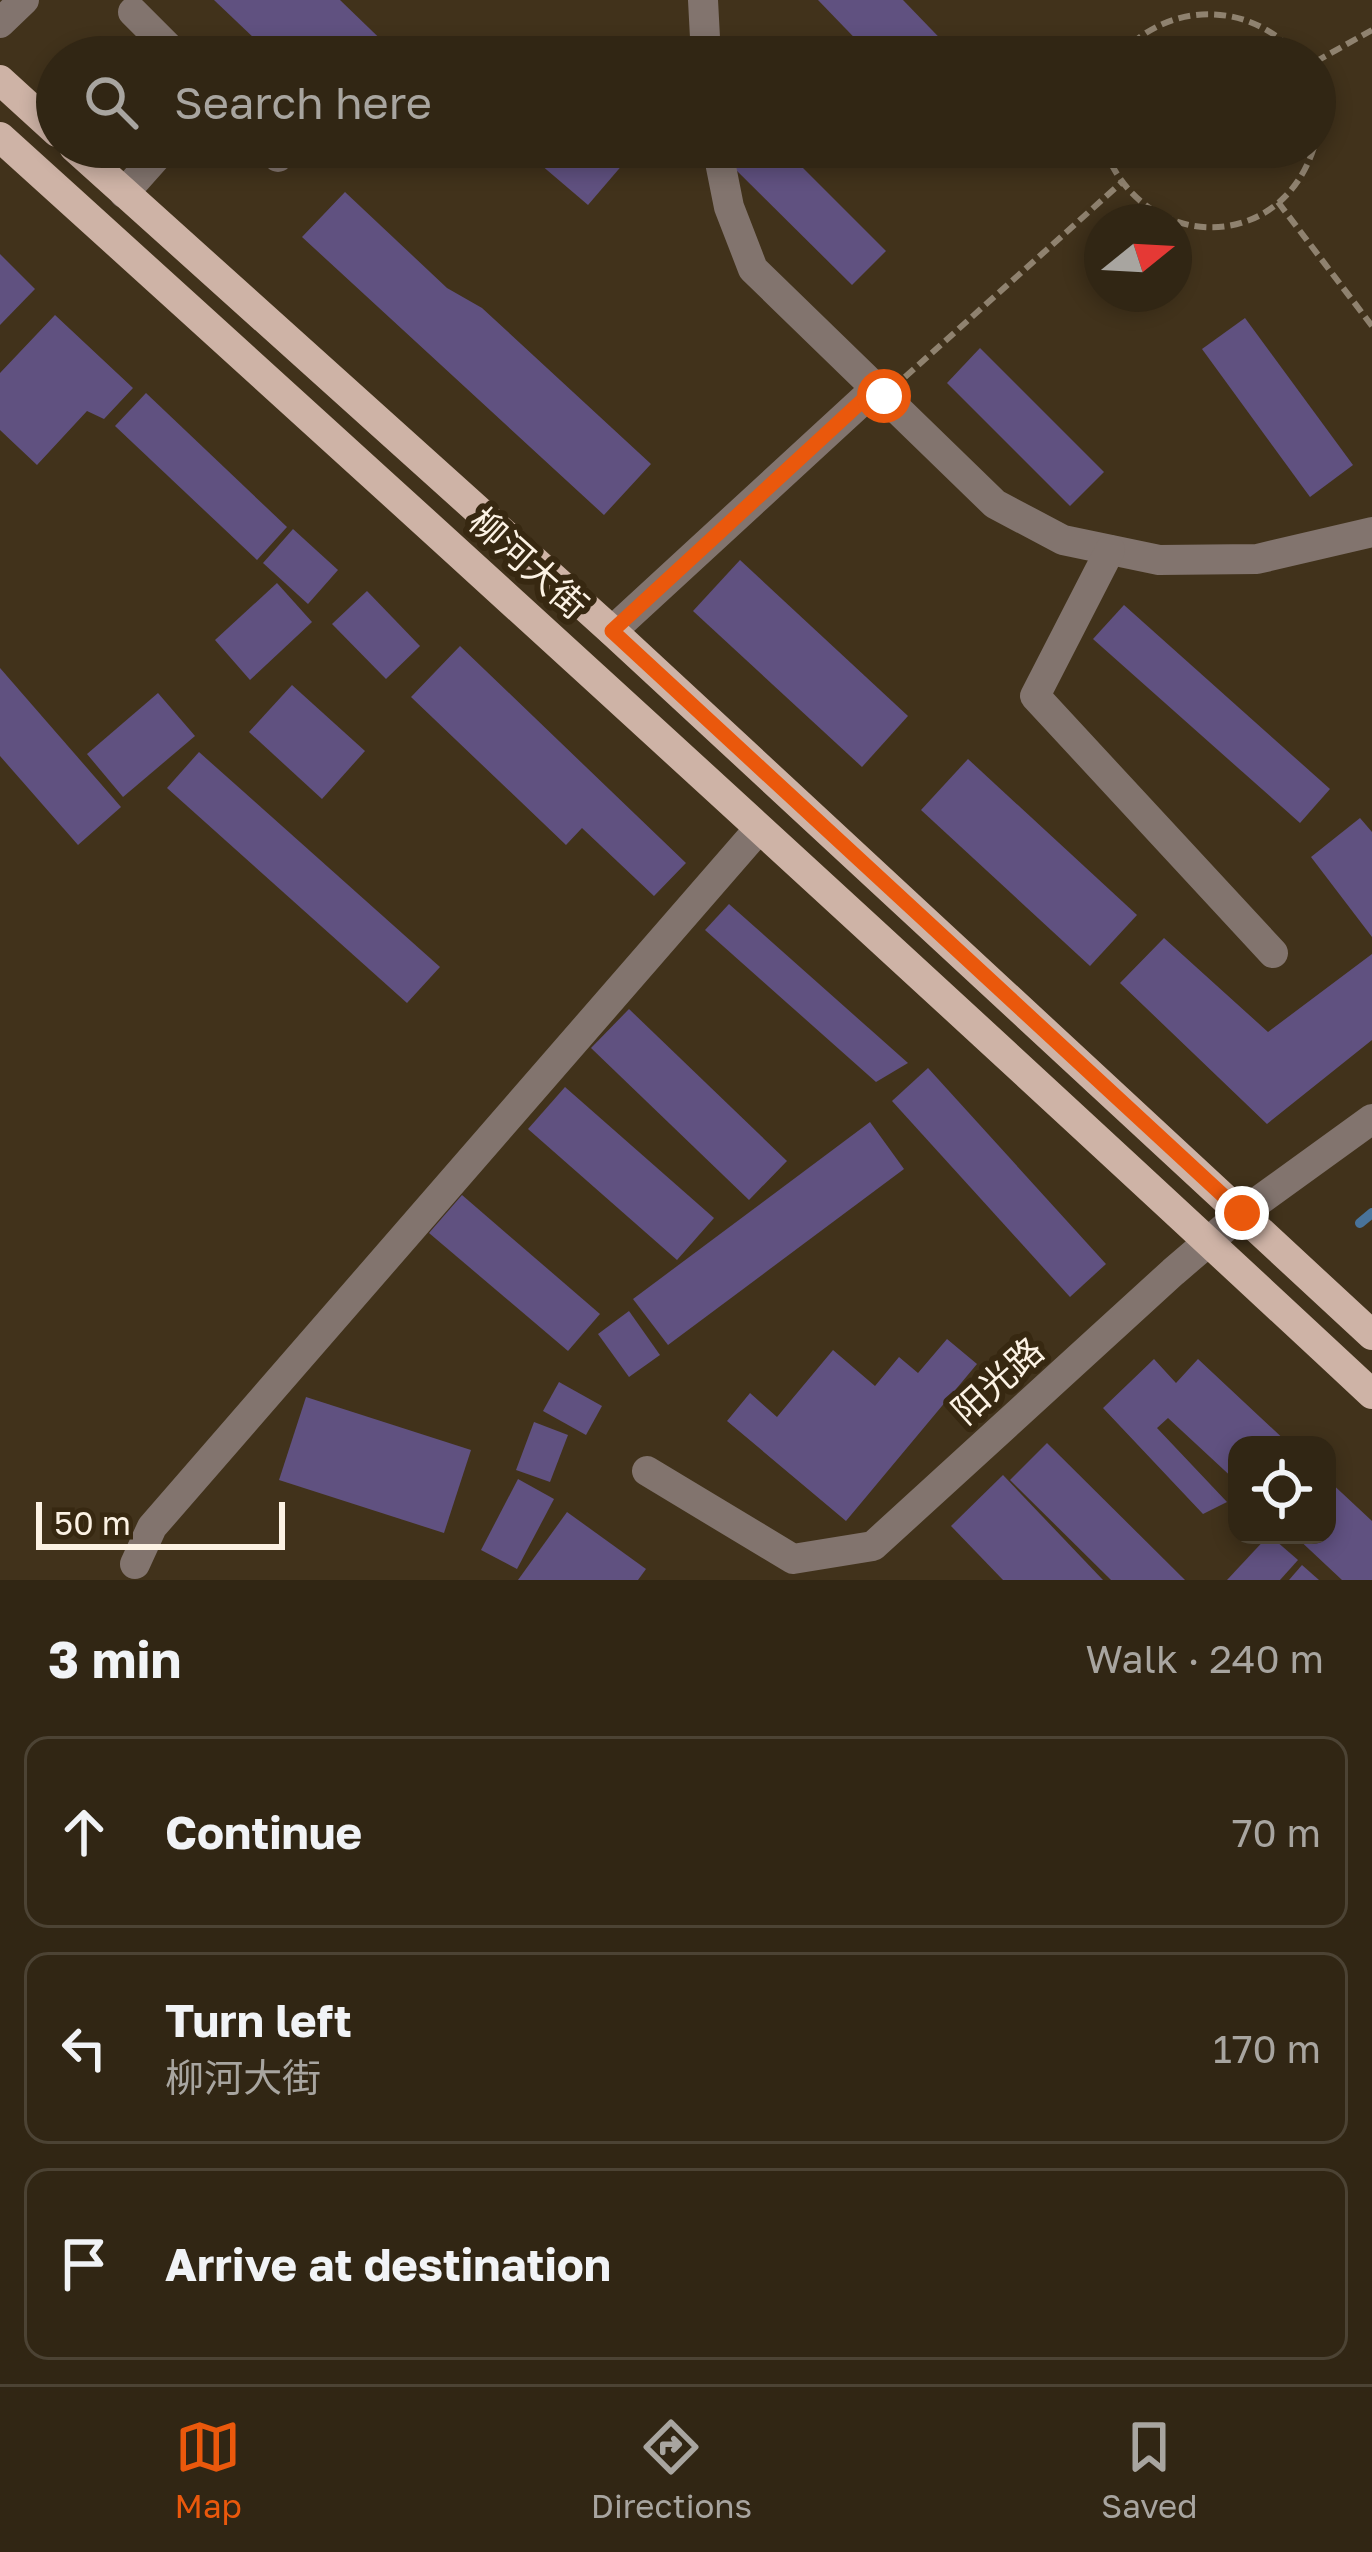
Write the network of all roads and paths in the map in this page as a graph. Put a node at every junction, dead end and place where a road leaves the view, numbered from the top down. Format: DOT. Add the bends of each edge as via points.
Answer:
graph roads {
  1 [pos="24,0"];
  2 [pos="704,0"];
  3 [pos="1222,0"];
  4 [pos="1222,10"];
  5 [pos="133,12"];
  6 [pos="0,23"];
  7 [pos="1372,30"];
  8 [pos="157,36"];
  9 [pos="705,36"];
  10 [pos="1140,36"];
  11 [pos="1279,36"];
  12 [pos="1336,50"];
  13 [pos="0,80"];
  14 [pos="36,113"];
  15 [pos="0,137"];
  16 [pos="97,168"];
  17 [pos="146,168"];
  18 [pos="721,168"];
  19 [pos="1114,168"];
  20 [pos="1305,168"];
  21 [pos="1121,183"];
  22 [pos="124,193"];
  23 [pos="1278,202"];
  24 [pos="1372,326"];
  25 [pos="880,392"];
  26 [pos="1372,532"];
  27 [pos="1110,550"];
  28 [pos="612,631"];
  29 [pos="757,830"];
  30 [pos="1273,953"];
  31 [pos="1372,1119"];
  32 [pos="1242,1213"];
  33 [pos="1212,1243"];
  34 [pos="1372,1335"];
  35 [pos="1372,1394"];
  36 [pos="647,1471"];
  37 [pos="135,1564"];
  1 -- 6 [label="street"];
  2 -- 9 [label="street"];
  3 -- 4 [label="path"];
  4 -- 10 [label="path" via="1167,17"];
  4 -- 11 [label="path"];
  5 -- 8 [label="street"];
  7 -- 12 [label="path"];
  13 -- 14 [label="main road"];
  15 -- 29 [label="main road, 柳河大街"];
  16 -- 22 [label="main road, 柳河大街"];
  17 -- 22 [label="street"];
  18 -- 25 [label="street" via="753,269"];
  19 -- 21 [label="path"];
  20 -- 23 [label="path"];
  21 -- 23 [label="path" via="1151,211 1190,226 1232,226"];
  21 -- 25 [label="path"];
  22 -- 28 [label="main road, 柳河大街"];
  23 -- 24 [label="path"];
  25 -- 27 [label="street" via="995,504 1063,540"];
  25 -- 28 [label="street"];
  26 -- 27 [label="street" via="1256,560 1159,560"];
  27 -- 30 [label="street" via="1035,696"];
  28 -- 32 [label="main road, 柳河大街"];
  29 -- 33 [label="main road, 柳河大街"];
  29 -- 37 [label="street" via="152,1527"];
  31 -- 32 [label="street, 阳光路"];
  32 -- 33 [label="street, 阳光路"];
  32 -- 34 [label="main road, 柳河大街"];
  33 -- 35 [label="main road, 柳河大街"];
  33 -- 36 [label="street, 阳光路" via="873,1546 793,1559"];
}
